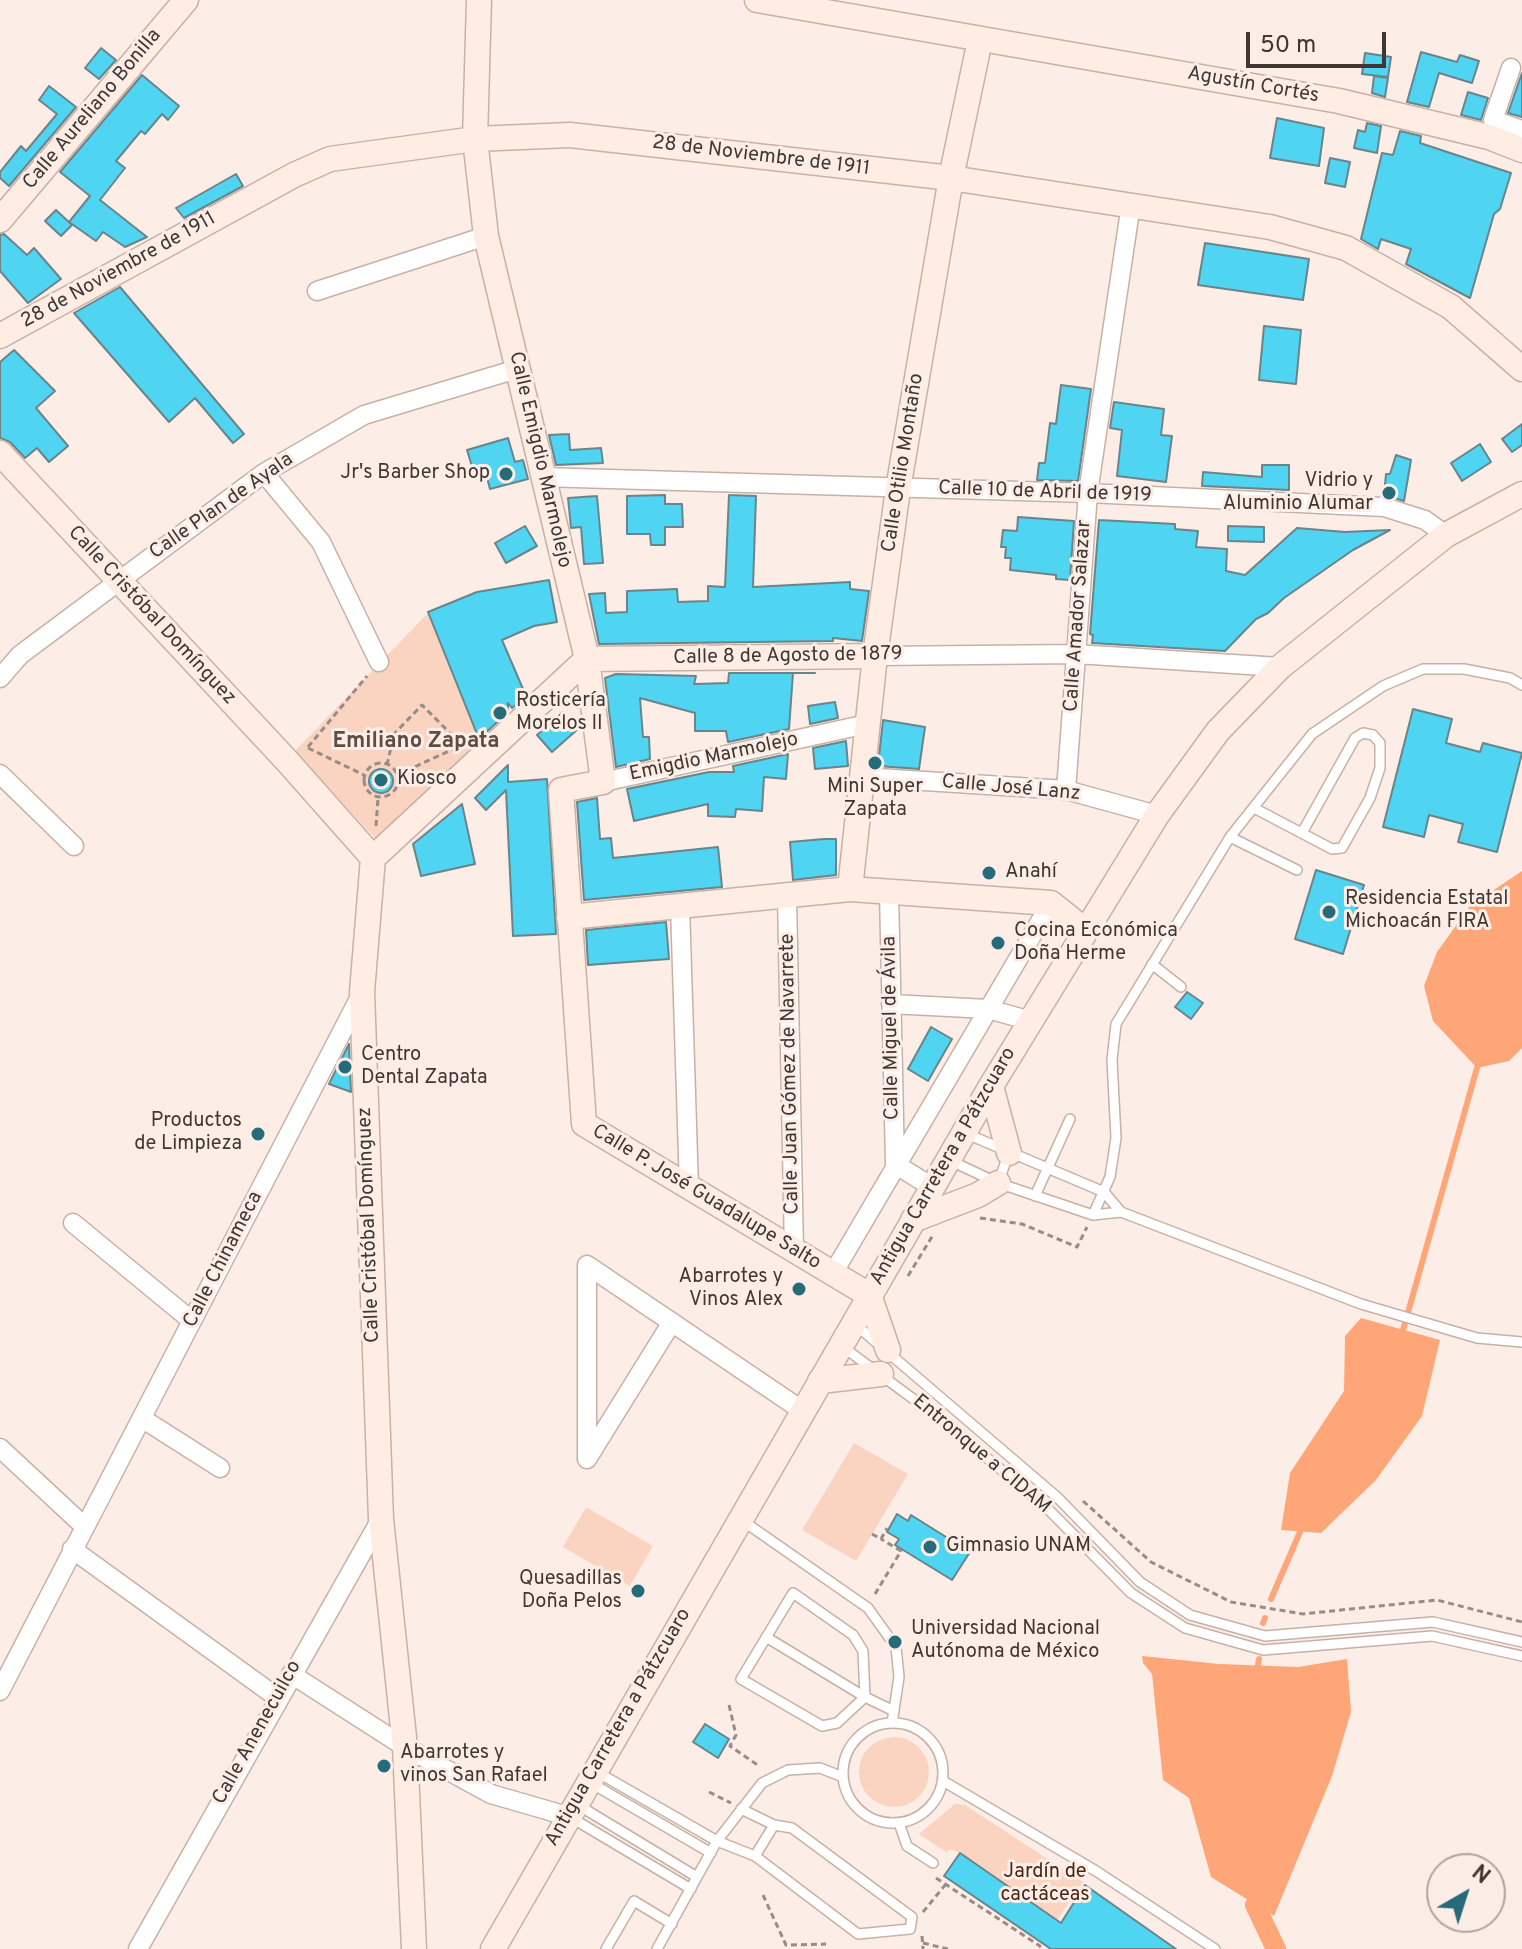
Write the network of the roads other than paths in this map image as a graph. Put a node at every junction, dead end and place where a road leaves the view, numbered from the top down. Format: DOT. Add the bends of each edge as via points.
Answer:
graph roads {
  1 [pos="186,0"];
  2 [pos="479,0"];
  3 [pos="757,0"];
  4 [pos="980,40"];
  5 [pos="1511,68"];
  6 [pos="1522,130"];
  7 [pos="475,139"];
  8 [pos="1522,150"];
  9 [pos="951,178"];
  10 [pos="1131,204"];
  11 [pos="0,220"];
  12 [pos="486,236"];
  13 [pos="317,291"];
  14 [pos="0,336"];
  15 [pos="517,369"];
  16 [pos="1522,369"];
  17 [pos="0,453"];
  18 [pos="264,473"];
  19 [pos="541,477"];
  20 [pos="898,489"];
  21 [pos="1088,493"];
  22 [pos="1522,494"];
  23 [pos="1446,535"];
  24 [pos="116,581"];
  25 [pos="1076,654"];
  26 [pos="875,656"];
  27 [pos="587,659"];
  28 [pos="379,662"];
  29 [pos="1280,667"];
  30 [pos="0,678"];
  31 [pos="1522,685"];
  32 [pos="867,724"];
  33 [pos="0,774"];
  34 [pos="862,777"];
  35 [pos="603,782"];
  36 [pos="561,790"];
  37 [pos="1066,790"];
  38 [pos="1254,808"];
  39 [pos="1157,815"];
  40 [pos="1303,831"];
  41 [pos="1230,837"];
  42 [pos="74,846"];
  43 [pos="373,858"];
  44 [pos="1297,870"];
  45 [pos="850,889"];
  46 [pos="889,892"];
  47 [pos="787,896"];
  48 [pos="1051,903"];
  49 [pos="680,906"];
  50 [pos="569,917"];
  51 [pos="1086,931"];
  52 [pos="1152,964"];
  53 [pos="1181,987"];
  54 [pos="362,992"];
  55 [pos="891,1004"];
  56 [pos="988,1009"];
  57 [pos="1031,1021"];
  58 [pos="991,1086"];
  59 [pos="1070,1119"];
  60 [pos="963,1133"];
  61 [pos="1009,1153"];
  62 [pos="948,1159"];
  63 [pos="895,1164"];
  64 [pos="1048,1168"];
  65 [pos="998,1183"];
  66 [pos="932,1187"];
  67 [pos="689,1188"];
  68 [pos="1104,1192"];
  69 [pos="1035,1196"];
  70 [pos="1121,1212"];
  71 [pos="1093,1215"];
  72 [pos="913,1220"];
  73 [pos="73,1223"];
  74 [pos="794,1252"];
  75 [pos="832,1275"];
  76 [pos="869,1295"];
  77 [pos="192,1321"];
  78 [pos="672,1322"];
  79 [pos="853,1323"];
  80 [pos="1522,1342"];
  81 [pos="840,1345"];
  82 [pos="888,1350"];
  83 [pos="881,1374"];
  84 [pos="820,1381"];
  85 [pos="950,1405"];
  86 [pos="803,1411"];
  87 [pos="939,1418"];
  88 [pos="143,1419"];
  89 [pos="0,1448"];
  90 [pos="220,1468"];
  91 [pos="1057,1497"];
  92 [pos="1047,1508"];
  93 [pos="381,1519"];
  94 [pos="740,1519"];
  95 [pos="85,1527"];
  96 [pos="72,1549"];
  97 [pos="1433,1622"];
  98 [pos="1432,1636"];
  99 [pos="766,1637"];
  100 [pos="1522,1642"];
  101 [pos="1522,1656"];
  102 [pos="291,1674"];
  103 [pos="0,1691"];
  104 [pos="865,1697"];
  105 [pos="278,1698"];
  106 [pos="894,1711"];
  107 [pos="892,1723"];
  108 [pos="405,1747"];
  109 [pos="591,1776"];
  110 [pos="843,1777"];
  111 [pos="943,1781"];
  112 [pos="571,1809"];
  113 [pos="741,1809"];
  114 [pos="899,1823"];
  115 [pos="774,1825"];
  116 [pos="717,1841"];
  117 [pos="711,1853"];
  118 [pos="755,1856"];
  119 [pos="933,1863"];
  120 [pos="697,1877"];
  121 [pos="691,1889"];
  122 [pos="672,1924"];
  123 [pos="138,1949"];
  124 [pos="414,1949"];
  125 [pos="493,1949"];
  126 [pos="606,1949"];
  127 [pos="657,1949"];
  128 [pos="1215,1949"];
  1 -- 11 [label="street, Calle Aureliano Bonilla"];
  2 -- 7 [label="street, Calle Emigdio Marmolejo"];
  3 -- 4 [label="street, Agustín Cortés"];
  4 -- 8 [label="street, Agustín Cortés" via="1339,101 1489,137"];
  4 -- 9 [label="street, Calle Otilio Montaño"];
  5 -- 6 [label="street" via="1493,120"];
  7 -- 9 [label="street, 28 de Noviembre de 1911" via="570,135"];
  7 -- 12 [label="street, Calle Emigdio Marmolejo"];
  7 -- 14 [label="street, 28 de Noviembre de 1911" via="330,159"];
  9 -- 10 [label="street, 28 de Noviembre de 1911"];
  9 -- 20 [label="street, Calle Otilio Montaño"];
  10 -- 16 [label="street, 28 de Noviembre de 1911" via="1270,227 1346,248 1451,307"];
  10 -- 21 [label="street, Calle Amador Salazar"];
  12 -- 13 [label="street"];
  12 -- 15 [label="street, Calle Emigdio Marmolejo"];
  15 -- 18 [label="street, Calle Plan de Ayala" via="364,415"];
  15 -- 19 [label="street, Calle Emigdio Marmolejo"];
  17 -- 24 [label="street, Calle Cristóbal Domínguez"];
  18 -- 24 [label="street, Calle Plan de Ayala"];
  18 -- 28 [label="street" via="321,542"];
  19 -- 20 [label="street, Calle 10 de Abril de 1919"];
  19 -- 27 [label="street, Calle Emigdio Marmolejo"];
  20 -- 21 [label="street, Calle 10 de Abril de 1919"];
  20 -- 26 [label="street, Calle Otilio Montaño"];
  21 -- 23 [label="street, Calle 10 de Abril de 1919" via="1384,507 1425,520"];
  21 -- 25 [label="street, Calle Amador Salazar"];
  22 -- 23 [label="street, Antigua Carretera a Pátzcuaro"];
  23 -- 29 [label="street, Antigua Carretera a Pátzcuaro"];
  24 -- 30 [label="street, Calle Plan de Ayala" via="20,655"];
  24 -- 43 [label="street, Calle Cristóbal Domínguez" via="298,754"];
  25 -- 26 [label="street, Calle 8 de Agosto de 1879"];
  25 -- 29 [label="street, Calle 8 de Agosto de 1879"];
  25 -- 37 [label="street, Calle Amador Salazar"];
  26 -- 27 [label="street, Calle 8 de Agosto de 1879"];
  26 -- 32 [label="street, Calle Otilio Montaño"];
  27 -- 35 [label="street, Calle Emigdio Marmolejo"];
  27 -- 43 [label="street" via="471,753"];
  29 -- 39 [label="street, Antigua Carretera a Pátzcuaro" via="1218,731"];
  31 -- 38 [label="lane" via="1464,669 1423,669 1383,686 1312,734"];
  32 -- 34 [label="street, Calle Otilio Montaño"];
  32 -- 35 [label="street, Emigdio Marmolejo"];
  33 -- 42 [label="street"];
  34 -- 37 [label="street, Calle José Lanz"];
  34 -- 45 [label="street, Calle Otilio Montaño"];
  35 -- 36 [label="street, Emigdio Marmolejo"];
  36 -- 50 [label="street, Calle P. José Guadalupe Salto"];
  37 -- 39 [label="street, Calle José Lanz"];
  38 -- 40 [label="lane"];
  38 -- 41 [label="lane"];
  39 -- 51 [label="street, Antigua Carretera a Pátzcuaro"];
  40 -- 40 [label="lane" via="1332,849 1342,848 1380,768 1380,743 1373,735 1355,738"];
  41 -- 44 [label="lane"];
  41 -- 52 [label="lane"];
  43 -- 54 [label="street, Calle Cristóbal Domínguez"];
  45 -- 46 [label="street"];
  45 -- 47 [label="street"];
  46 -- 48 [label="street"];
  46 -- 55 [label="street, Calle Miguel de Ávila"];
  47 -- 49 [label="street"];
  47 -- 74 [label="street, Calle Juan Gómez de Navarrete"];
  48 -- 51 [label="street"];
  48 -- 56 [label="street"];
  49 -- 50 [label="street"];
  49 -- 67 [label="street"];
  50 -- 67 [label="street, Calle P. José Guadalupe Salto" via="584,1124"];
  51 -- 57 [label="street, Antigua Carretera a Pátzcuaro"];
  52 -- 53 [label="lane"];
  52 -- 68 [label="lane" via="1116,1024 1116,1138"];
  54 -- 77 [label="street, Calle Chinameca"];
  54 -- 93 [label="street, Calle Cristóbal Domínguez"];
  55 -- 56 [label="street"];
  55 -- 63 [label="street, Calle Miguel de Ávila"];
  56 -- 57 [label="street"];
  56 -- 63 [label="street"];
  57 -- 58 [label="street, Antigua Carretera a Pátzcuaro"];
  58 -- 60 [label="street, Antigua Carretera a Pátzcuaro"];
  58 -- 61 [label="street"];
  59 -- 64 [label="lane"];
  60 -- 61 [label="lane"];
  60 -- 62 [label="street, Antigua Carretera a Pátzcuaro"];
  61 -- 64 [label="lane"];
  61 -- 65 [label="lane"];
  62 -- 65 [label="lane"];
  62 -- 66 [label="street, Antigua Carretera a Pátzcuaro"];
  63 -- 66 [label="street"];
  63 -- 75 [label="street"];
  64 -- 68 [label="lane"];
  64 -- 69 [label="lane"];
  65 -- 69 [label="lane"];
  65 -- 72 [label="street"];
  66 -- 72 [label="street, Antigua Carretera a Pátzcuaro"];
  67 -- 74 [label="street, Calle P. José Guadalupe Salto"];
  68 -- 70 [label="lane"];
  68 -- 71 [label="lane"];
  69 -- 71 [label="lane"];
  70 -- 71 [label="lane"];
  70 -- 80 [label="lane" via="1361,1304 1477,1338"];
  72 -- 76 [label="street, Antigua Carretera a Pátzcuaro"];
  73 -- 77 [label="street"];
  74 -- 75 [label="street, Calle P. José Guadalupe Salto"];
  75 -- 76 [label="street, Calle P. José Guadalupe Salto"];
  76 -- 79 [label="street, Antigua Carretera a Pátzcuaro"];
  76 -- 82 [label="street"];
  77 -- 88 [label="street, Calle Chinameca"];
  78 -- 78 [label="street" via="587,1265 587,1459 595,1447"];
  78 -- 86 [label="street"];
  79 -- 81 [label="street, Antigua Carretera a Pátzcuaro"];
  79 -- 82 [label="lane, Entronque a CIDAM"];
  81 -- 83 [label="lane, Entronque a CIDAM"];
  81 -- 84 [label="street, Antigua Carretera a Pátzcuaro"];
  82 -- 85 [label="lane, Entronque a CIDAM"];
  83 -- 84 [label="street"];
  83 -- 87 [label="lane, Entronque a CIDAM"];
  84 -- 86 [label="street, Antigua Carretera a Pátzcuaro"];
  85 -- 87 [label="lane"];
  85 -- 91 [label="lane, Entronque a CIDAM"];
  86 -- 94 [label="street, Antigua Carretera a Pátzcuaro"];
  87 -- 92 [label="lane, Entronque a CIDAM"];
  88 -- 90 [label="street"];
  88 -- 95 [label="street, Calle Chinameca"];
  89 -- 95 [label="street"];
  91 -- 92 [label="lane"];
  91 -- 97 [label="lane, Entronque a CIDAM" via="1140,1582 1190,1615 1265,1636"];
  92 -- 98 [label="lane, Entronque a CIDAM" via="1131,1593 1185,1628 1263,1650"];
  93 -- 102 [label="street, Calle Anenecuilco"];
  93 -- 108 [label="street, Calle Cristóbal Domínguez"];
  94 -- 106 [label="lane" via="868,1608 896,1647"];
  94 -- 109 [label="street, Antigua Carretera a Pátzcuaro"];
  95 -- 96 [label="street, Calle Chinameca"];
  96 -- 103 [label="street, Calle Chinameca"];
  96 -- 105 [label="street"];
  97 -- 98 [label="lane"];
  97 -- 100 [label="lane, Entronque a CIDAM"];
  98 -- 101 [label="lane, Entronque a CIDAM"];
  99 -- 104 [label="lane"];
  99 -- 104 [label="lane" via="793,1593 853,1635 863,1651"];
  99 -- 104 [label="lane" via="741,1679 822,1726 837,1723"];
  102 -- 105 [label="street, Calle Anenecuilco"];
  102 -- 108 [label="street"];
  104 -- 106 [label="lane"];
  105 -- 123 [label="street, Calle Anenecuilco"];
  106 -- 107 [label="lane"];
  107 -- 110 [label="lane" via="869,1730 850,1746"];
  107 -- 111 [label="lane" via="931,1740 939,1753"];
  108 -- 112 [label="street" via="491,1794"];
  108 -- 124 [label="street, Calle Cristóbal Domínguez"];
  109 -- 112 [label="street, Antigua Carretera a Pátzcuaro"];
  109 -- 116 [label="lane"];
  109 -- 117 [label="lane"];
  110 -- 113 [label="lane" via="820,1768 788,1770 762,1783"];
  110 -- 114 [label="lane" via="855,1807 868,1817"];
  111 -- 114 [label="lane" via="928,1810"];
  111 -- 128 [label="lane"];
  112 -- 120 [label="lane"];
  112 -- 121 [label="lane"];
  112 -- 125 [label="street, Antigua Carretera a Pátzcuaro"];
  113 -- 115 [label="lane"];
  113 -- 116 [label="lane"];
  114 -- 119 [label="lane" via="907,1846"];
  115 -- 118 [label="lane"];
  115 -- 118 [label="lane" via="792,1828 912,1917 910,1929 858,1934"];
  116 -- 117 [label="lane"];
  116 -- 118 [label="lane"];
  117 -- 120 [label="lane"];
  120 -- 121 [label="lane"];
  121 -- 122 [label="lane"];
  122 -- 126 [label="lane" via="634,1901"];
  122 -- 127 [label="lane"];
}
